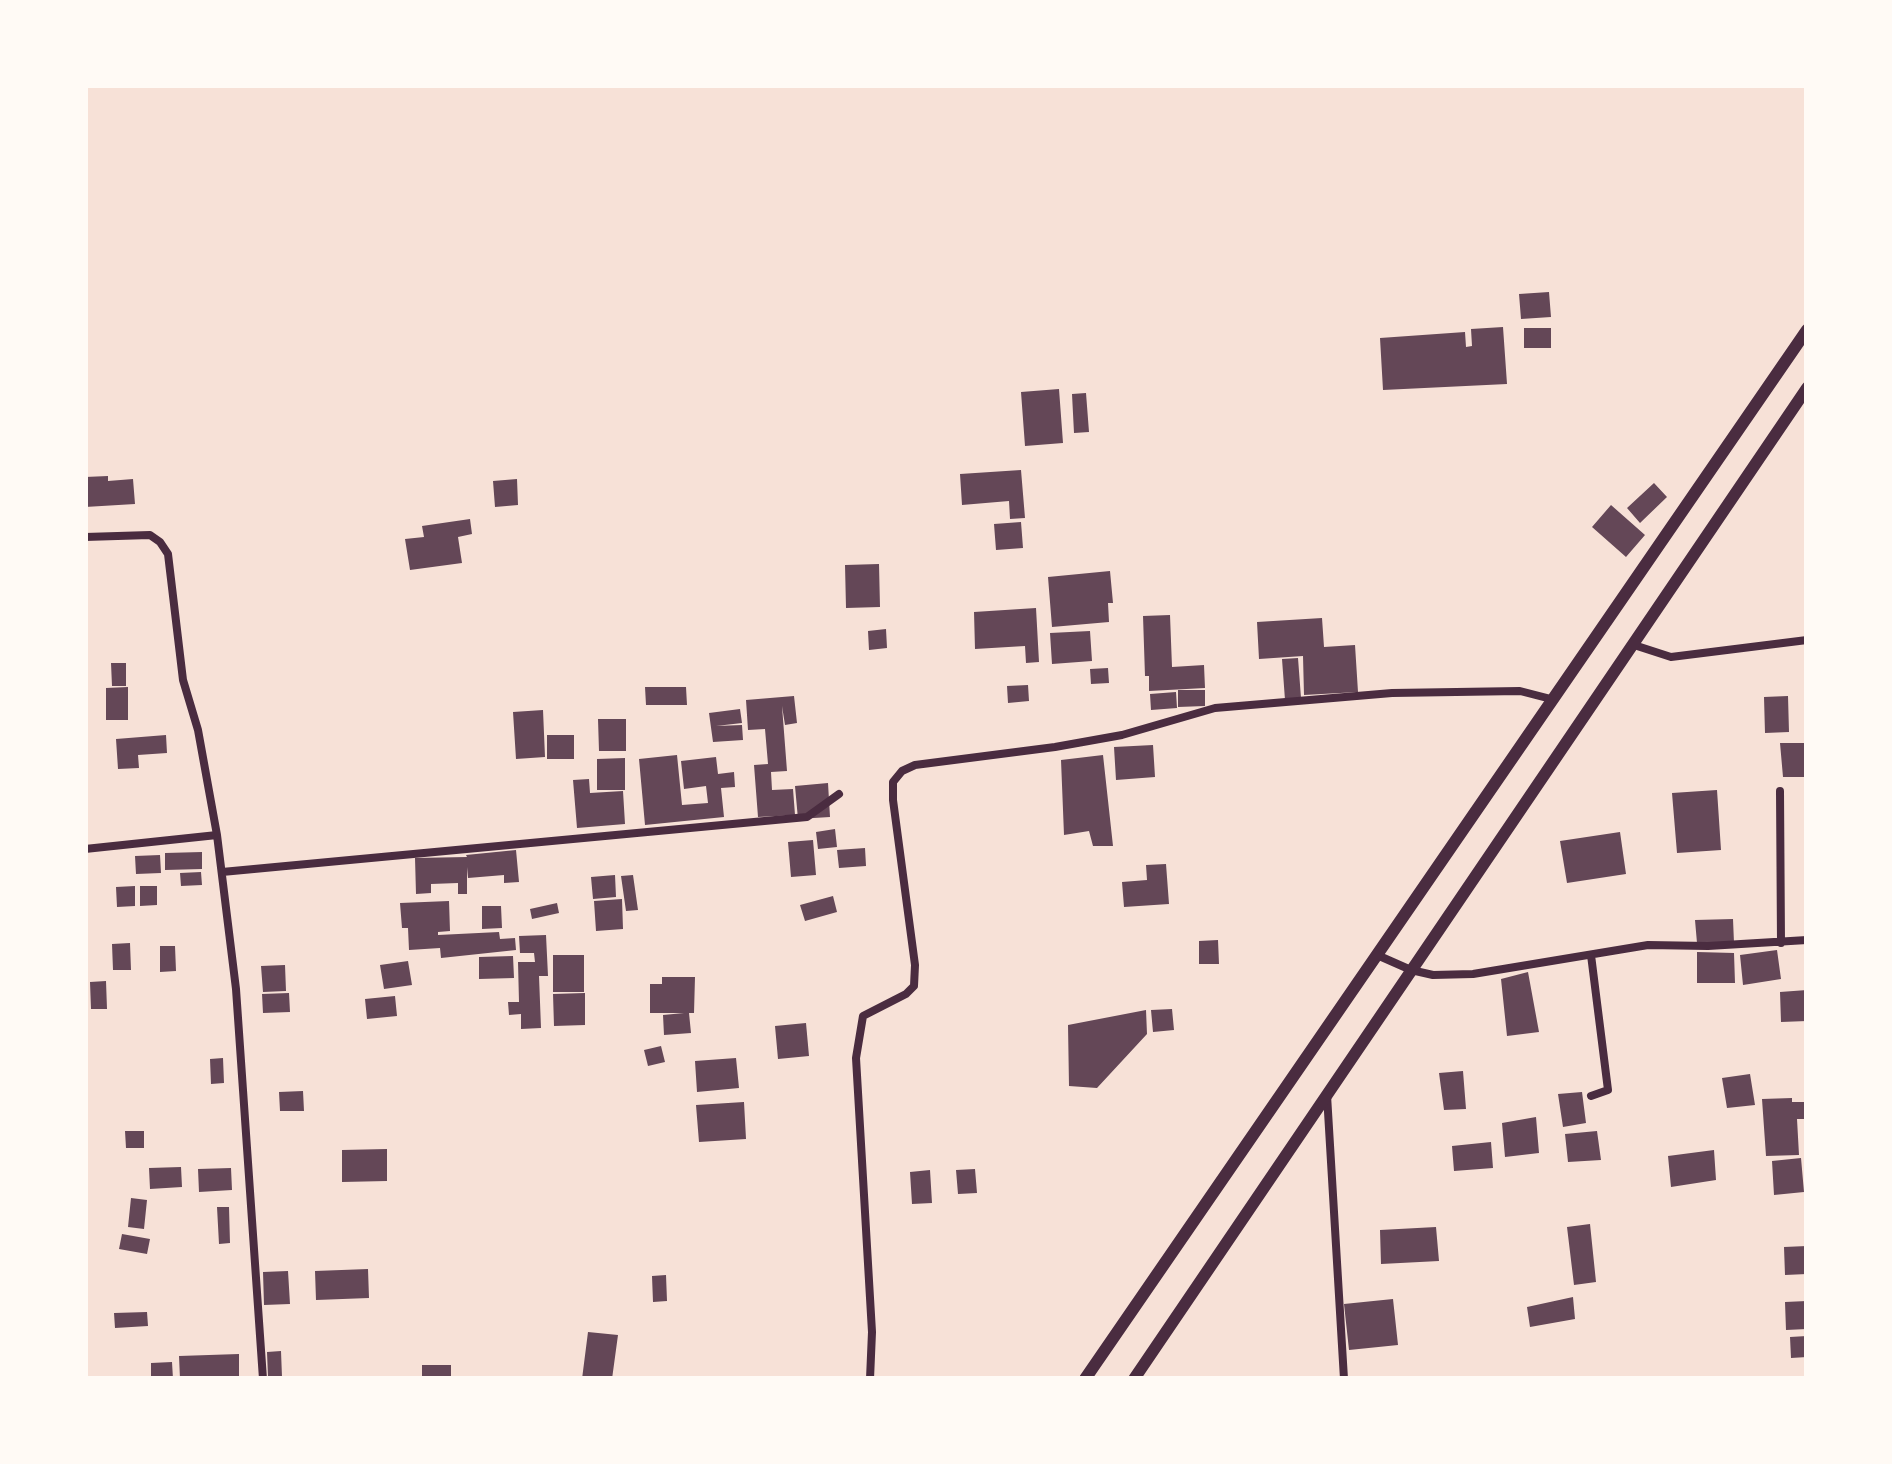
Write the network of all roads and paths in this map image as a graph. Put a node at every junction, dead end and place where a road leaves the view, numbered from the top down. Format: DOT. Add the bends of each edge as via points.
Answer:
graph roads {
  1 [pos="1807,330"];
  2 [pos="1807,388"];
  3 [pos="85,536"];
  4 [pos="1807,640"];
  5 [pos="1634,645"];
  6 [pos="1550,699"];
  7 [pos="1780,791"];
  8 [pos="838,794"];
  9 [pos="218,835"];
  10 [pos="85,848"];
  11 [pos="222,872"];
  12 [pos="1807,940"];
  13 [pos="1781,942"];
  14 [pos="1378,955"];
  15 [pos="1592,955"];
  16 [pos="1411,970"];
  17 [pos="1328,1095"];
  18 [pos="1591,1096"];
  19 [pos="262,1379"];
  20 [pos="870,1379"];
  21 [pos="1085,1379"];
  22 [pos="1134,1379"];
  23 [pos="1344,1379"];
  1 -- 6 [label="highway"];
  2 -- 5 [label="highway"];
  3 -- 9 [label="street" via="150,534 168,554 182,680"];
  4 -- 5 [label="street" via="1672,657"];
  5 -- 16 [label="highway"];
  6 -- 14 [label="highway"];
  6 -- 20 [label="street" via="1520,691 1392,694 1215,708 1122,735 902,771 893,782 914,986 863,1016 856,1058"];
  7 -- 13 [label="street"];
  8 -- 11 [label="street" via="807,818"];
  9 -- 10 [label="street"];
  9 -- 11 [label="street"];
  11 -- 19 [label="street"];
  12 -- 13 [label="street"];
  13 -- 15 [label="street" via="1648,945"];
  14 -- 16 [label="street"];
  14 -- 21 [label="highway"];
  15 -- 16 [label="street" via="1473,974"];
  15 -- 18 [label="street" via="1608,1090"];
  16 -- 17 [label="highway"];
  17 -- 22 [label="highway"];
  17 -- 23 [label="street"];
}
